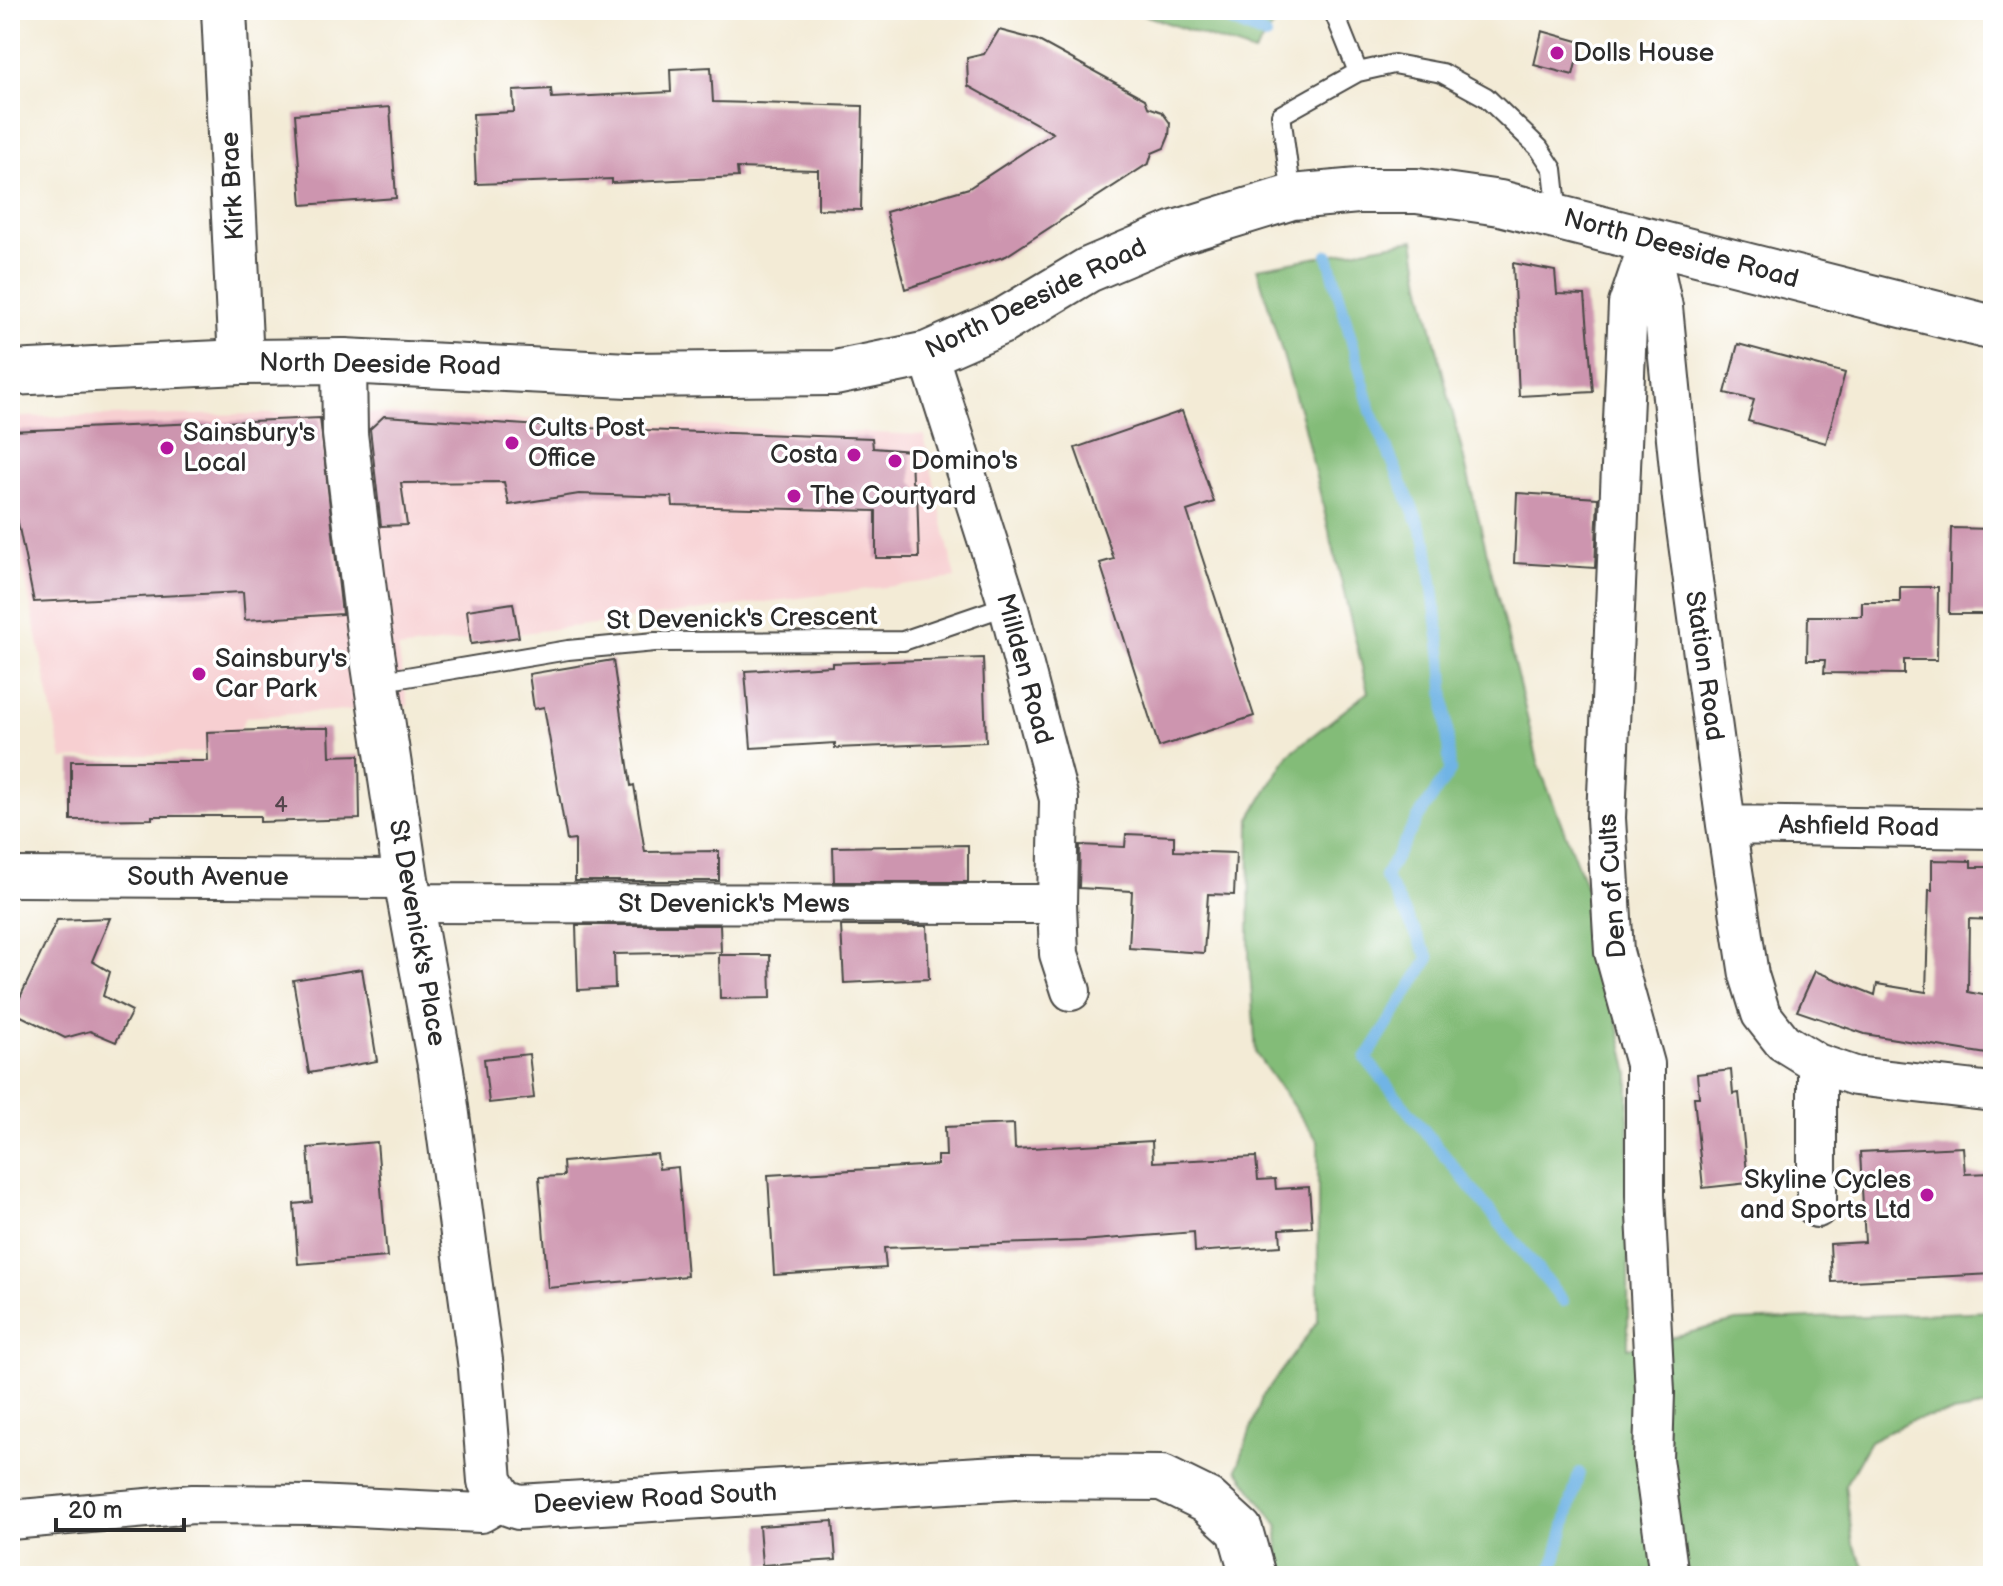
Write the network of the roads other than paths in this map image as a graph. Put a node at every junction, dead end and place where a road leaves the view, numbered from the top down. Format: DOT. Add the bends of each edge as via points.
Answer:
graph roads {
  1 [pos="224,10"];
  2 [pos="1333,10"];
  3 [pos="1358,72"];
  4 [pos="1292,197"];
  5 [pos="1558,216"];
  6 [pos="1649,242"];
  7 [pos="1993,328"];
  8 [pos="928,354"];
  9 [pos="344,361"];
  10 [pos="241,362"];
  11 [pos="10,373"];
  12 [pos="1008,605"];
  13 [pos="377,682"];
  14 [pos="1726,825"];
  15 [pos="1993,829"];
  16 [pos="10,877"];
  17 [pos="409,891"];
  18 [pos="1057,904"];
  19 [pos="1071,991"];
  20 [pos="1817,1063"];
  21 [pos="1993,1092"];
  22 [pos="1817,1208"];
  23 [pos="496,1491"];
  24 [pos="10,1520"];
  25 [pos="1253,1576"];
  26 [pos="1669,1576"];
  1 -- 10 [label="street, Kirk Brae"];
  2 -- 3 [label="lane"];
  3 -- 4 [label="lane" via="1281,115"];
  3 -- 5 [label="lane" via="1394,64 1442,73 1486,97 1539,148 1553,169"];
  4 -- 5 [label="street, North Deeside Road" via="1417,191"];
  4 -- 8 [label="street, North Deeside Road" via="1175,233 1088,270 1003,321"];
  5 -- 6 [label="street, North Deeside Road"];
  6 -- 7 [label="street, North Deeside Road"];
  6 -- 14 [label="street, Station Road" via="1663,307 1682,499"];
  6 -- 26 [label="street, Den of Cults" via="1628,304 1606,818 1614,952 1645,1064 1653,1459"];
  8 -- 9 [label="street, North Deeside Road" via="835,373 628,375"];
  8 -- 12 [label="street, Millden Road"];
  9 -- 10 [label="street, North Deeside Road"];
  9 -- 13 [label="street, St Devenick's Place" via="345,434"];
  10 -- 11 [label="street, North Deeside Road"];
  12 -- 13 [label="lane, St Devenick's Crescent" via="903,641 655,642 568,650"];
  12 -- 18 [label="street, Millden Road" via="1059,799"];
  13 -- 17 [label="street, St Devenick's Place"];
  14 -- 15 [label="street, Ashfield Road"];
  14 -- 20 [label="street, Station Road" via="1749,975 1761,1014 1783,1042"];
  16 -- 17 [label="street, South Avenue"];
  17 -- 18 [label="street, St Devenick's Mews"];
  17 -- 23 [label="street, St Devenick's Place" via="441,1070"];
  18 -- 19 [label="street, Millden Road" via="1059,954"];
  20 -- 21 [label="street, Station Road" via="1855,1076"];
  20 -- 22 [label="street"];
  23 -- 24 [label="street, Deeview Road South" via="481,1513 193,1504"];
  23 -- 25 [label="street, Deeview Road South" via="519,1507 1014,1477 1162,1478 1207,1500 1240,1530"];
}
